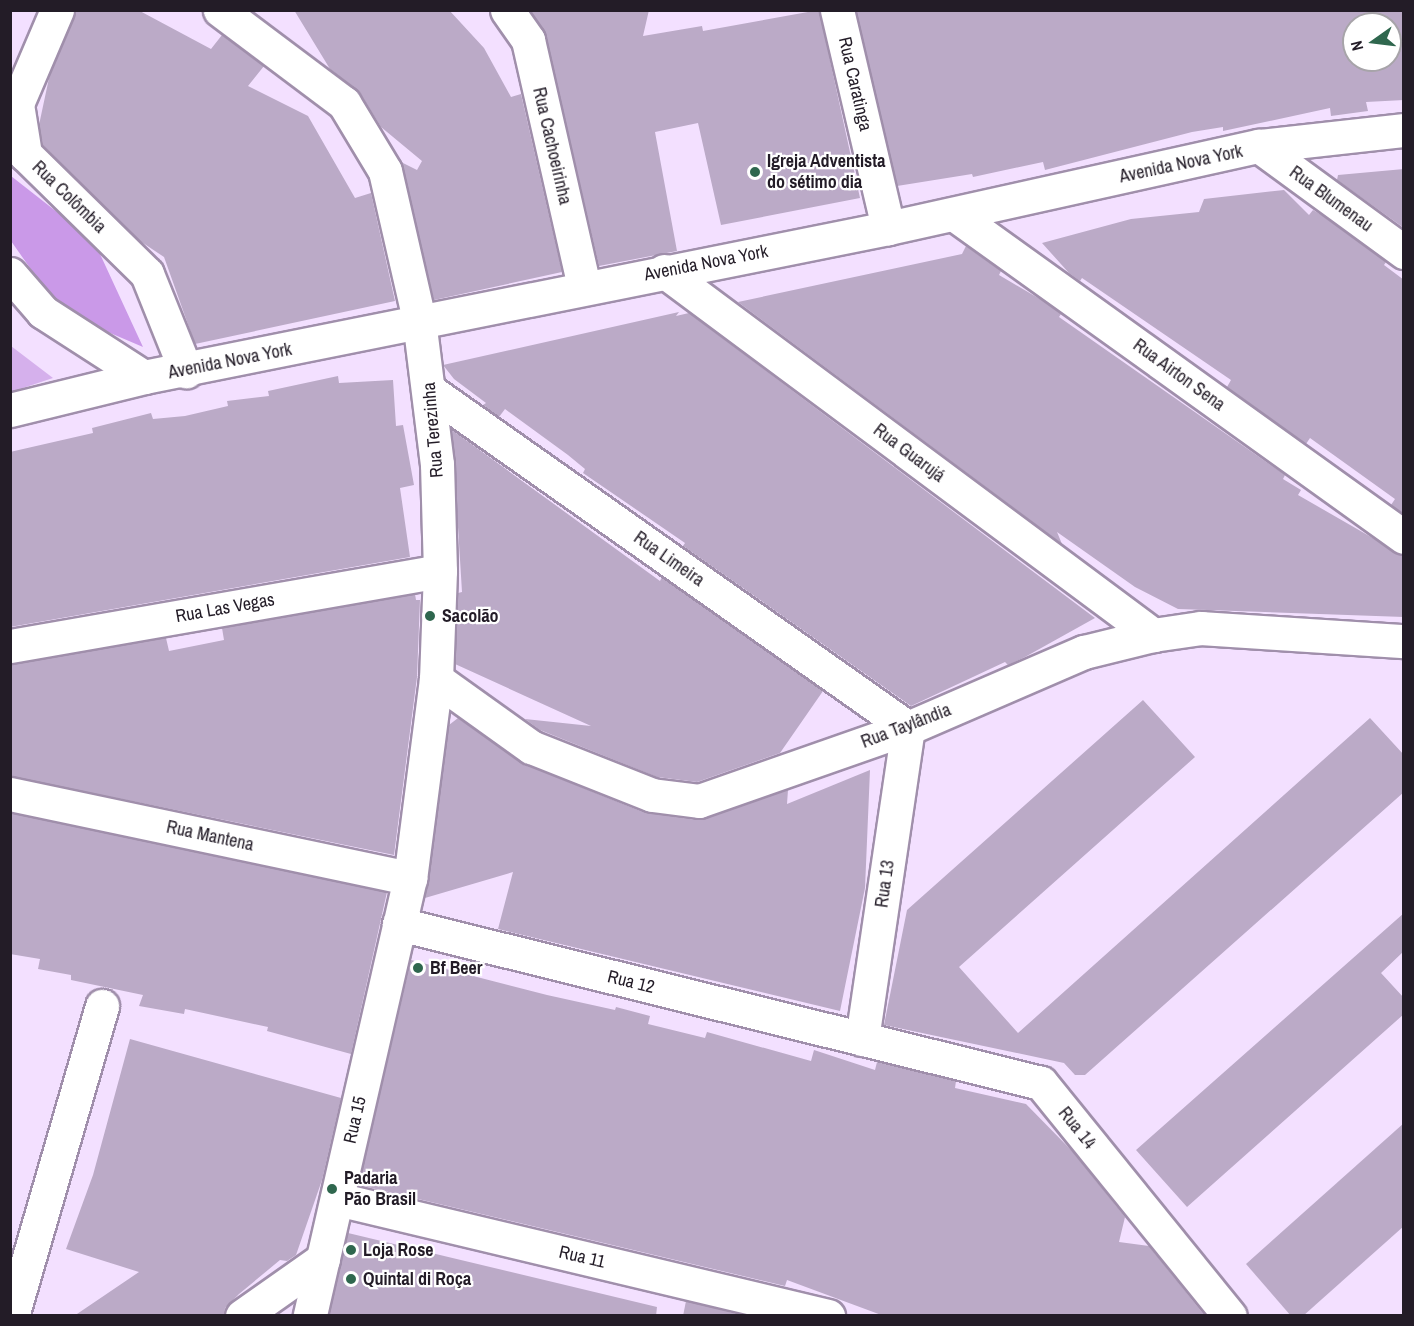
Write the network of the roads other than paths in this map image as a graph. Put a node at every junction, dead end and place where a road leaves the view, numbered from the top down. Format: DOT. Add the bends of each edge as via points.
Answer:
graph roads {
  1 [pos="57,10"];
  2 [pos="220,10"];
  3 [pos="507,10"];
  4 [pos="837,10"];
  5 [pos="1404,130"];
  6 [pos="1259,146"];
  7 [pos="954,214"];
  8 [pos="888,228"];
  9 [pos="1404,252"];
  10 [pos="664,271"];
  11 [pos="10,274"];
  12 [pos="584,286"];
  13 [pos="419,320"];
  14 [pos="186,371"];
  15 [pos="144,377"];
  16 [pos="430,391"];
  17 [pos="10,410"];
  18 [pos="1404,537"];
  19 [pos="440,571"];
  20 [pos="1153,635"];
  21 [pos="1404,641"];
  22 [pos="10,646"];
  23 [pos="436,679"];
  24 [pos="908,728"];
  25 [pos="10,795"];
  26 [pos="410,878"];
  27 [pos="399,924"];
  28 [pos="102,1006"];
  29 [pos="862,1039"];
  30 [pos="337,1199"];
  31 [pos="322,1259"];
  32 [pos="12,1316"];
  33 [pos="242,1316"];
  34 [pos="310,1316"];
  35 [pos="828,1316"];
  36 [pos="1230,1316"];
  1 -- 14 [label="main road, Rua Colômbia" via="17,104 24,154 147,274"];
  2 -- 13 [label="main road, Rua Terezinha" via="344,104 385,171"];
  3 -- 12 [label="main road, Rua Cachoeirinha" via="528,40"];
  4 -- 8 [label="main road, Rua Caratinga"];
  5 -- 6 [label="main road, Avenida Nova York"];
  6 -- 7 [label="main road, Avenida Nova York"];
  6 -- 9 [label="main road, Rua Blumenau"];
  7 -- 8 [label="main road, Avenida Nova York"];
  7 -- 18 [label="main road, Rua Airton Sena"];
  8 -- 10 [label="main road, Avenida Nova York"];
  10 -- 12 [label="main road, Avenida Nova York"];
  10 -- 20 [label="main road, Rua Guarujá"];
  11 -- 15 [label="main road" via="43,312"];
  12 -- 13 [label="main road, Avenida Nova York"];
  13 -- 14 [label="main road, Avenida Nova York"];
  13 -- 16 [label="main road, Rua Terezinha"];
  14 -- 15 [label="main road, Avenida Nova York"];
  15 -- 17 [label="main road, Avenida Nova York"];
  16 -- 19 [label="main road, Rua Terezinha"];
  16 -- 24 [label="main road, Rua Limeira"];
  19 -- 22 [label="main road, Rua Las Vegas"];
  19 -- 23 [label="main road, Rua Terezinha"];
  20 -- 21 [label="main road, Rua Taylândia" via="1202,628"];
  20 -- 24 [label="main road, Rua Taylândia" via="1084,652"];
  23 -- 24 [label="main road, Rua Taylândia" via="531,747 652,795 699,801"];
  23 -- 26 [label="main road, Rua Terezinha"];
  24 -- 29 [label="main road, Rua 13"];
  25 -- 26 [label="main road, Rua Mantena"];
  26 -- 27 [label="main road, Rua Terezinha"];
  27 -- 29 [label="main road, Rua 12"];
  27 -- 30 [label="main road, Rua 15"];
  28 -- 32 [label="main road"];
  29 -- 36 [label="main road, Rua 14" via="1041,1083"];
  30 -- 31 [label="main road, Rua 15"];
  30 -- 35 [label="main road, Rua 11"];
  31 -- 33 [label="main road"];
  31 -- 34 [label="main road, Rua 15"];
}
